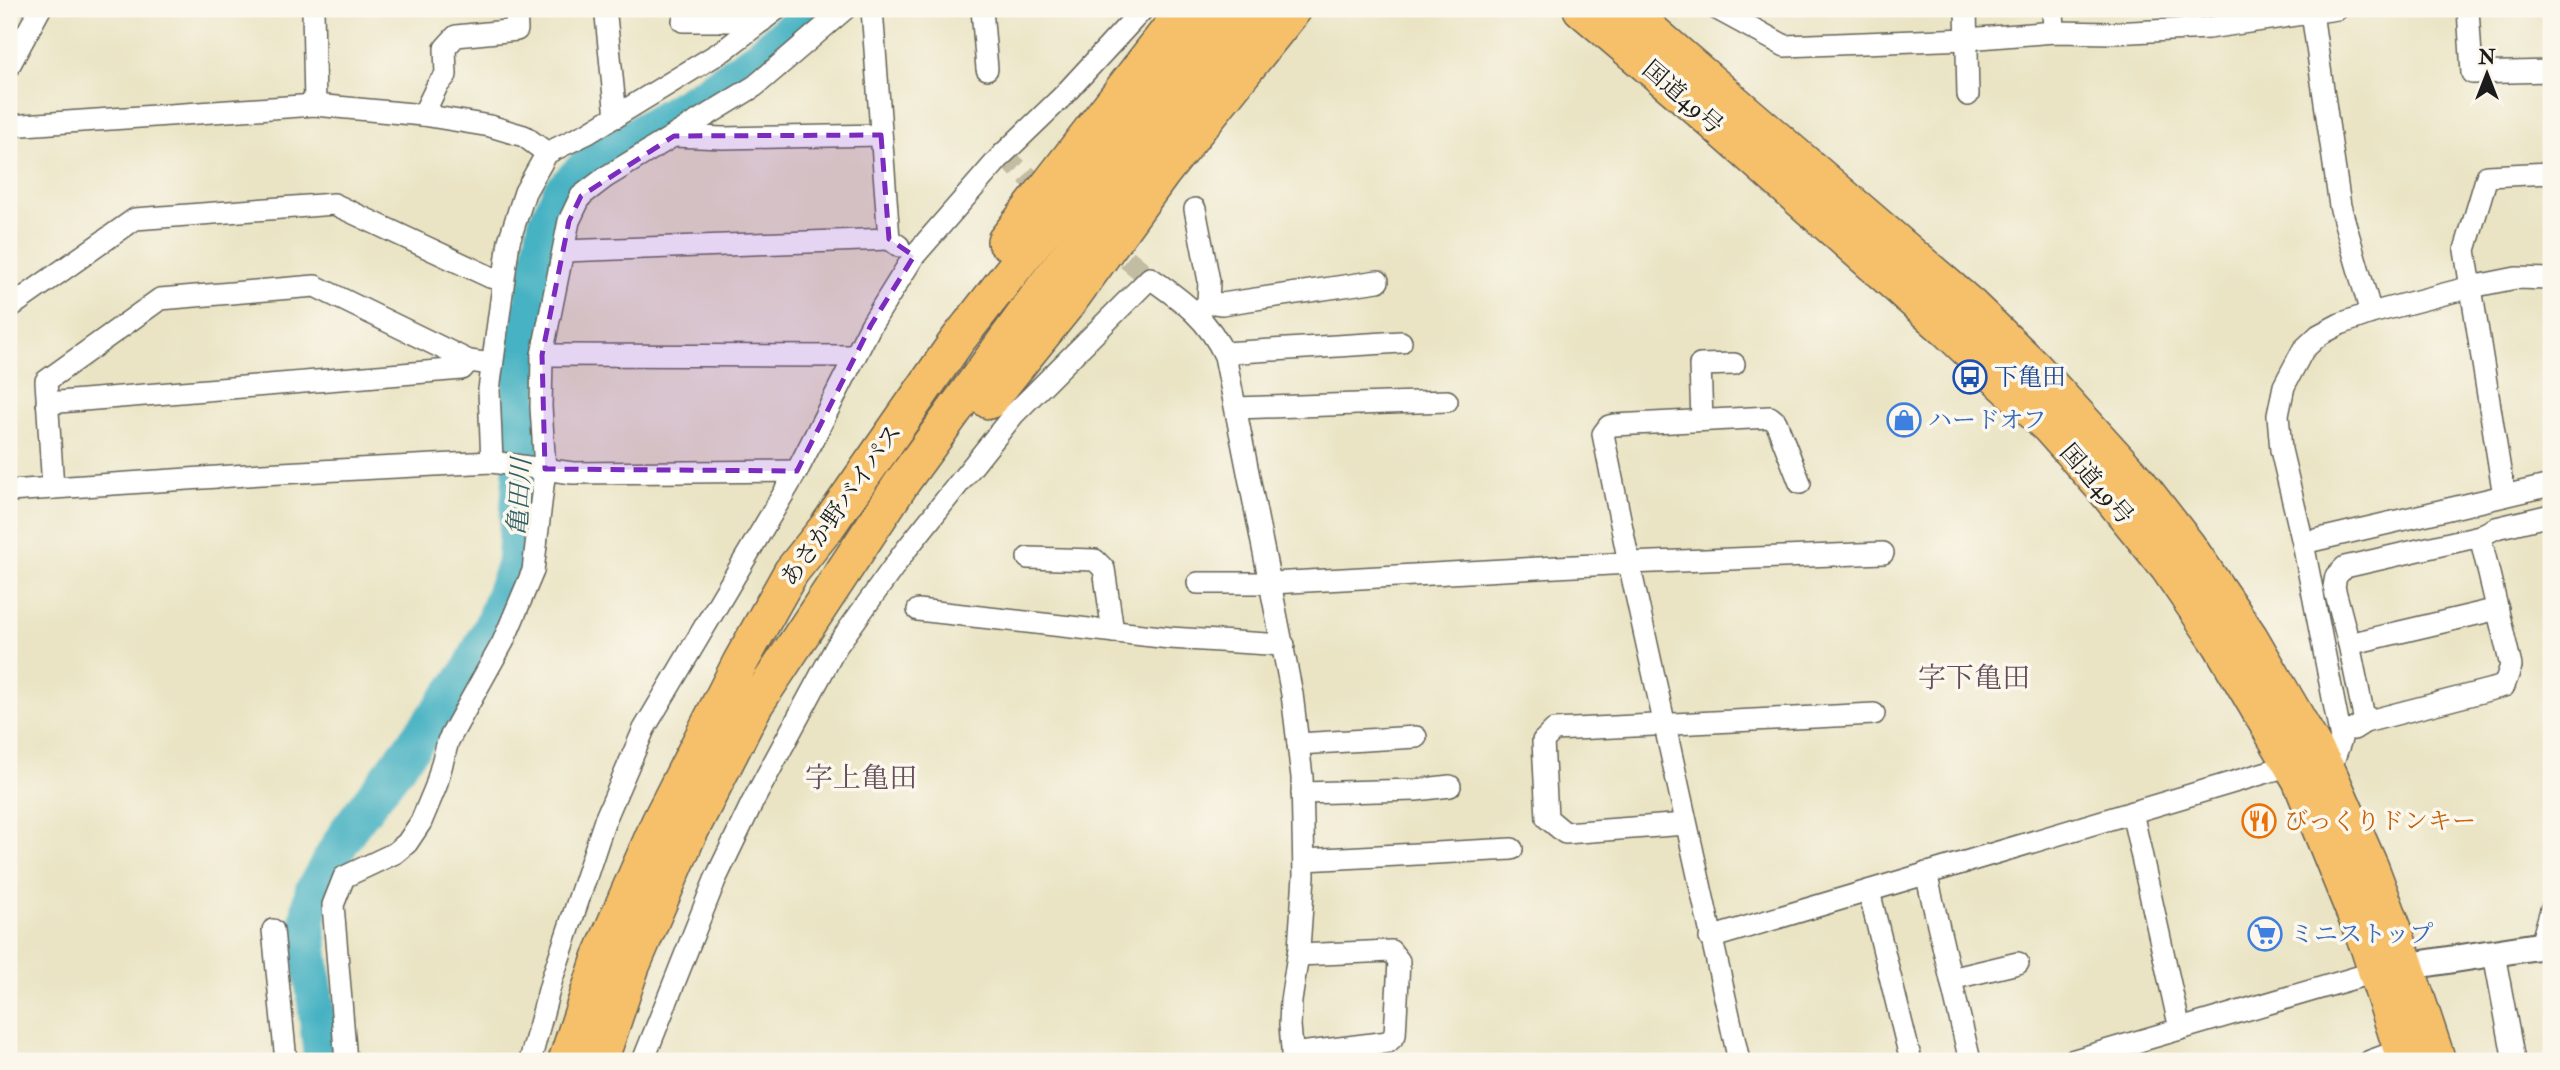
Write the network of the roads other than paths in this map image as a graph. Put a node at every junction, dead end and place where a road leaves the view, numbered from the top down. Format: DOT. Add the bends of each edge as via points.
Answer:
graph roads {
  1 [pos="40,9"];
  2 [pos="313,9"];
  3 [pos="516,9"];
  4 [pos="845,9"];
  5 [pos="872,9"];
  6 [pos="982,9"];
  7 [pos="1143,9"];
  8 [pos="1185,9"];
  9 [pos="1217,9"];
  10 [pos="1253,9"];
  11 [pos="1294,9"];
  12 [pos="1581,9"];
  13 [pos="1626,9"];
  14 [pos="1717,9"];
  15 [pos="1966,9"];
  16 [pos="2053,9"];
  17 [pos="2337,9"];
  18 [pos="2468,9"];
  19 [pos="2312,13"];
  20 [pos="770,15"];
  21 [pos="606,16"];
  22 [pos="2207,18"];
  23 [pos="683,21"];
  24 [pos="2054,32"];
  25 [pos="1967,39"];
  26 [pos="1192,65"];
  27 [pos="9,66"];
  28 [pos="987,69"];
  29 [pos="2551,71"];
  30 [pos="1968,94"];
  31 [pos="315,105"];
  32 [pos="423,115"];
  33 [pos="616,117"];
  34 [pos="9,126"];
  35 [pos="881,135"];
  36 [pos="674,136"];
  37 [pos="547,153"];
  38 [pos="2551,173"];
  39 [pos="1195,209"];
  40 [pos="889,239"];
  41 [pos="564,251"];
  42 [pos="914,256"];
  43 [pos="2551,279"];
  44 [pos="503,280"];
  45 [pos="1378,281"];
  46 [pos="2472,287"];
  47 [pos="9,308"];
  48 [pos="1203,308"];
  49 [pos="2371,313"];
  50 [pos="1401,342"];
  51 [pos="1224,353"];
  52 [pos="542,355"];
  53 [pos="855,356"];
  54 [pos="469,361"];
  55 [pos="492,364"];
  56 [pos="1734,364"];
  57 [pos="1447,401"];
  58 [pos="47,403"];
  59 [pos="1236,408"];
  60 [pos="1702,420"];
  61 [pos="492,462"];
  62 [pos="542,468"];
  63 [pos="797,471"];
  64 [pos="1800,483"];
  65 [pos="2551,485"];
  66 [pos="53,488"];
  67 [pos="9,491"];
  68 [pos="2504,496"];
  69 [pos="2551,515"];
  70 [pos="2480,536"];
  71 [pos="2303,543"];
  72 [pos="1883,552"];
  73 [pos="1028,558"];
  74 [pos="1629,563"];
  75 [pos="791,572"];
  76 [pos="1198,583"];
  77 [pos="1272,583"];
  78 [pos="828,593"];
  79 [pos="2498,609"];
  80 [pos="918,610"];
  81 [pos="1113,632"];
  82 [pos="2349,644"];
  83 [pos="1284,645"];
  84 [pos="1874,714"];
  85 [pos="2365,722"];
  86 [pos="1664,723"];
  87 [pos="1416,737"];
  88 [pos="2341,738"];
  89 [pos="1298,744"];
  90 [pos="2291,765"];
  91 [pos="2329,774"];
  92 [pos="1450,786"];
  93 [pos="1302,793"];
  94 [pos="2132,812"];
  95 [pos="1686,824"];
  96 [pos="673,830"];
  97 [pos="1512,849"];
  98 [pos="1304,860"];
  99 [pos="1926,873"];
  100 [pos="1869,891"];
  101 [pos="2551,910"];
  102 [pos="273,930"];
  103 [pos="1710,938"];
  104 [pos="2546,945"];
  105 [pos="2494,954"];
  106 [pos="1298,955"];
  107 [pos="2018,963"];
  108 [pos="2391,969"];
  109 [pos="1951,979"];
  110 [pos="2180,1029"];
  111 [pos="2404,1055"];
  112 [pos="1293,1058"];
  113 [pos="286,1061"];
  114 [pos="346,1061"];
  115 [pos="530,1061"];
  116 [pos="566,1061"];
  117 [pos="600,1061"];
  118 [pos="643,1061"];
  119 [pos="1739,1061"];
  120 [pos="1911,1061"];
  121 [pos="1970,1061"];
  122 [pos="2071,1061"];
  123 [pos="2370,1061"];
  124 [pos="2438,1061"];
  125 [pos="2514,1061"];
  1 -- 27 [label="street"];
  2 -- 31 [label="street"];
  3 -- 32 [label="street" via="517,30 456,36 445,48 446,75"];
  4 -- 36 [label="street" via="755,86"];
  5 -- 35 [label="street"];
  6 -- 28 [label="street"];
  7 -- 42 [label="street" via="1002,155"];
  8 -- 75 [label="highway" via="963,295 815,519"];
  9 -- 26 [label="highway, あさか野バイパス"];
  10 -- 26 [label="highway, あさか野バイパス"];
  11 -- 78 [label="highway" via="1164,172 1068,303"];
  12 -- 90 [label="highway, 国道49号" via="1948,331 2049,427 2168,568 2220,644"];
  13 -- 91 [label="highway, 国道49号" via="1890,234 2034,366 2188,546 2250,638"];
  14 -- 25 [label="street" via="1785,46"];
  15 -- 25 [label="street"];
  16 -- 24 [label="street"];
  17 -- 19 [label="street"];
  18 -- 29 [label="street" via="2472,73"];
  19 -- 22 [label="street"];
  19 -- 49 [label="street" via="2340,206"];
  20 -- 23 [label="street"];
  20 -- 33 [label="street" via="724,50"];
  21 -- 33 [label="street"];
  22 -- 24 [label="street" via="2113,33"];
  24 -- 25 [label="street"];
  25 -- 30 [label="street"];
  26 -- 75 [label="highway, あさか野バイパス" via="957,341"];
  26 -- 78 [label="highway, あさか野バイパス"];
  31 -- 32 [label="street"];
  31 -- 34 [label="street"];
  32 -- 37 [label="street" via="524,136"];
  33 -- 37 [label="street"];
  35 -- 36 [label="street"];
  35 -- 40 [label="street"];
  36 -- 41 [label="street" via="581,196 569,221"];
  37 -- 44 [label="street" via="525,192 509,241"];
  38 -- 46 [label="street" via="2487,176 2465,250"];
  39 -- 48 [label="street" via="1209,281"];
  40 -- 41 [label="street"];
  40 -- 42 [label="street"];
  41 -- 52 [label="street"];
  42 -- 53 [label="street"];
  43 -- 46 [label="street" via="2516,278"];
  44 -- 47 [label="street" via="334,204 135,219"];
  44 -- 55 [label="street"];
  45 -- 48 [label="street"];
  46 -- 49 [label="street"];
  46 -- 68 [label="street"];
  48 -- 51 [label="street"];
  48 -- 118 [label="street" via="1150,278 1014,414 905,551 836,646 752,803 715,880"];
  49 -- 71 [label="street" via="2319,335 2303,350 2284,386 2278,431"];
  50 -- 51 [label="street"];
  51 -- 59 [label="street"];
  52 -- 53 [label="street"];
  52 -- 62 [label="street"];
  53 -- 63 [label="street"];
  54 -- 55 [label="street"];
  54 -- 58 [label="street" via="462,369"];
  54 -- 58 [label="street" via="315,286 160,299 46,381"];
  55 -- 61 [label="street"];
  56 -- 60 [label="street" via="1700,365"];
  57 -- 59 [label="street"];
  58 -- 66 [label="street"];
  59 -- 77 [label="street"];
  60 -- 64 [label="street" via="1773,418"];
  60 -- 74 [label="street" via="1614,425 1605,430"];
  61 -- 62 [label="street"];
  61 -- 66 [label="street"];
  62 -- 63 [label="street" via="573,473"];
  62 -- 114 [label="street" via="533,571 503,642 448,741 421,822 395,853 344,877 332,905"];
  63 -- 115 [label="street" via="644,729 605,820"];
  65 -- 68 [label="street"];
  66 -- 67 [label="street"];
  68 -- 71 [label="street"];
  69 -- 70 [label="street"];
  70 -- 79 [label="street"];
  70 -- 82 [label="street" via="2345,567 2336,576 2334,587"];
  71 -- 88 [label="street"];
  72 -- 74 [label="street"];
  73 -- 81 [label="street" via="1095,560 1104,569"];
  74 -- 77 [label="street"];
  74 -- 86 [label="street"];
  75 -- 96 [label="highway, あさか野バイパス" via="740,663"];
  76 -- 77 [label="street"];
  77 -- 83 [label="street"];
  78 -- 96 [label="highway, あさか野バイパス"];
  79 -- 82 [label="street"];
  79 -- 85 [label="street" via="2511,666 2504,686"];
  80 -- 81 [label="street"];
  81 -- 83 [label="street"];
  82 -- 85 [label="street"];
  83 -- 89 [label="street"];
  84 -- 86 [label="street"];
  85 -- 88 [label="street"];
  86 -- 95 [label="street"];
  86 -- 95 [label="street" via="1554,730 1543,741 1548,818 1565,833"];
  87 -- 89 [label="street"];
  88 -- 91 [label="street"];
  89 -- 93 [label="street"];
  90 -- 94 [label="street"];
  90 -- 108 [label="highway, 国道49号" via="2337,867"];
  91 -- 108 [label="highway, 国道49号" via="2371,869"];
  92 -- 93 [label="street"];
  93 -- 98 [label="street"];
  94 -- 99 [label="street"];
  94 -- 110 [label="street"];
  95 -- 103 [label="street"];
  96 -- 116 [label="highway, あさか野バイパス" via="600,958"];
  96 -- 117 [label="highway, あさか野バイパス"];
  97 -- 98 [label="street"];
  98 -- 106 [label="street"];
  99 -- 100 [label="street"];
  99 -- 109 [label="street"];
  100 -- 103 [label="street"];
  100 -- 120 [label="street"];
  101 -- 104 [label="street"];
  102 -- 113 [label="street"];
  103 -- 119 [label="street"];
  104 -- 105 [label="street"];
  105 -- 108 [label="street"];
  105 -- 125 [label="street"];
  106 -- 112 [label="street" via="1291,1001"];
  106 -- 112 [label="street" via="1391,951 1399,961 1395,1035 1388,1042"];
  107 -- 109 [label="street"];
  108 -- 110 [label="street"];
  108 -- 111 [label="highway, 国道49号"];
  108 -- 124 [label="highway, 国道49号"];
  109 -- 121 [label="street"];
  110 -- 122 [label="street"];
  111 -- 123 [label="street"];
}
